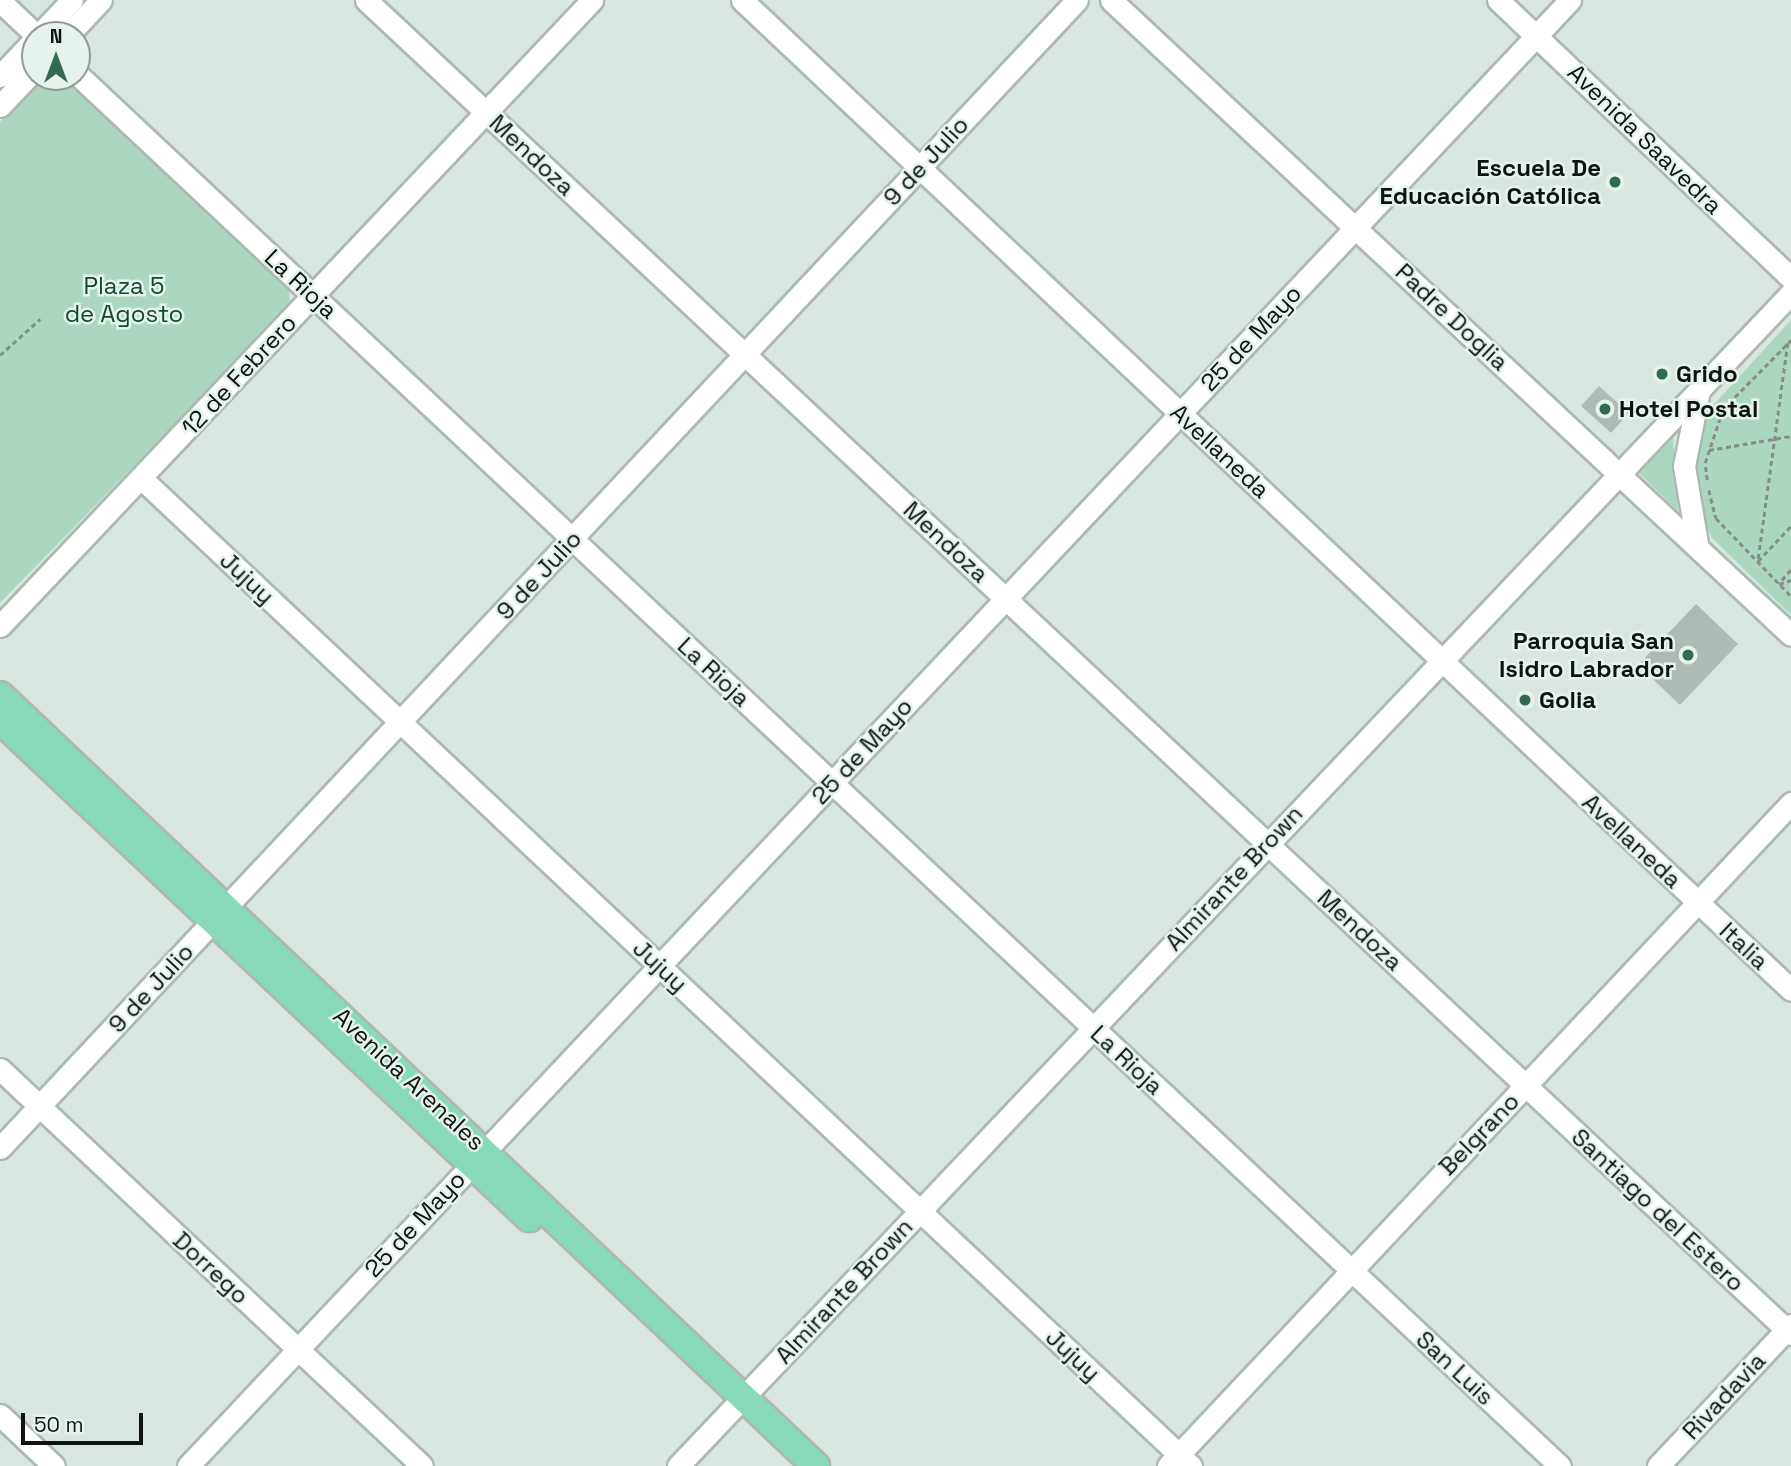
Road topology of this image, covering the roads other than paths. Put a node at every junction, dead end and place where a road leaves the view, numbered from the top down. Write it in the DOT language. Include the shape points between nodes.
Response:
graph roads {
  1 [pos="72,0"];
  2 [pos="100,0"];
  3 [pos="366,0"];
  4 [pos="592,0"];
  5 [pos="742,0"];
  6 [pos="1077,0"];
  7 [pos="1111,0"];
  8 [pos="1498,0"];
  9 [pos="1570,0"];
  10 [pos="0,2"];
  11 [pos="51,21"];
  12 [pos="81,21"];
  13 [pos="21,22"];
  14 [pos="1536,36"];
  15 [pos="21,53"];
  16 [pos="0,76"];
  17 [pos="21,84"];
  18 [pos="91,87"];
  19 [pos="0,106"];
  20 [pos="487,112"];
  21 [pos="920,168"];
  22 [pos="1356,227"];
  23 [pos="1791,278"];
  24 [pos="1791,293"];
  25 [pos="314,296"];
  26 [pos="745,354"];
  27 [pos="1699,388"];
  28 [pos="1180,414"];
  29 [pos="1618,471"];
  30 [pos="141,478"];
  31 [pos="572,539"];
  32 [pos="1698,547"];
  33 [pos="1006,598"];
  34 [pos="0,626"];
  35 [pos="1791,635"];
  36 [pos="1440,660"];
  37 [pos="0,695"];
  38 [pos="0,720"];
  39 [pos="401,722"];
  40 [pos="832,782"];
  41 [pos="1791,803"];
  42 [pos="1267,843"];
  43 [pos="1697,902"];
  44 [pos="221,914"];
  45 [pos="659,965"];
  46 [pos="1791,990"];
  47 [pos="1093,1027"];
  48 [pos="0,1069"];
  49 [pos="1526,1085"];
  50 [pos="40,1107"];
  51 [pos="0,1148"];
  52 [pos="478,1157"];
  53 [pos="920,1211"];
  54 [pos="1351,1269"];
  55 [pos="1789,1330"];
  56 [pos="298,1349"];
  57 [pos="737,1404"];
  58 [pos="0,1415"];
  59 [pos="1180,1462"];
  60 [pos="54,1466"];
  61 [pos="188,1466"];
  62 [pos="422,1466"];
  63 [pos="678,1466"];
  64 [pos="791,1466"];
  65 [pos="816,1466"];
  66 [pos="1560,1466"];
  67 [pos="1658,1466"];
  1 -- 11 [label="street"];
  2 -- 12 [label="street"];
  3 -- 20 [label="street, Mendoza"];
  4 -- 20 [label="street, 12 de Febrero"];
  5 -- 21 [label="street, Avellaneda"];
  6 -- 21 [label="street, 9 de Julio"];
  7 -- 22 [label="street, Padre Doglia"];
  8 -- 14 [label="street, Avenida Saavedra"];
  9 -- 14 [label="street, 25 de Mayo"];
  10 -- 13 [label="street"];
  14 -- 22 [label="street, 25 de Mayo"];
  14 -- 23 [label="street, Avenida Saavedra"];
  15 -- 16 [label="street"];
  17 -- 19 [label="street"];
  18 -- 25 [label="street, La Rioja"];
  20 -- 25 [label="street, 12 de Febrero"];
  20 -- 26 [label="street, Mendoza"];
  21 -- 26 [label="street, 9 de Julio"];
  21 -- 28 [label="street, Avellaneda"];
  22 -- 28 [label="street, 25 de Mayo"];
  22 -- 29 [label="street, Padre Doglia"];
  24 -- 27 [label="street, Almirante Brown"];
  25 -- 30 [label="street, 12 de Febrero"];
  25 -- 31 [label="street, La Rioja"];
  26 -- 31 [label="street, 9 de Julio"];
  26 -- 33 [label="street, Mendoza"];
  27 -- 29 [label="street, Almirante Brown"];
  27 -- 32 [label="street" via="1684,466 1689,521"];
  28 -- 33 [label="street, 25 de Mayo"];
  28 -- 36 [label="street, Avellaneda"];
  29 -- 32 [label="street, Padre Doglia"];
  29 -- 36 [label="street, Almirante Brown"];
  30 -- 34 [label="street, 12 de Febrero"];
  30 -- 39 [label="street, Jujuy"];
  31 -- 39 [label="street, 9 de Julio"];
  31 -- 40 [label="street, La Rioja"];
  32 -- 35 [label="street, Padre Doglia"];
  33 -- 40 [label="street, 25 de Mayo"];
  33 -- 42 [label="street, Mendoza"];
  36 -- 42 [label="street, Almirante Brown"];
  36 -- 43 [label="street, Avellaneda"];
  37 -- 44 [label="main road, Avenida Arenales"];
  38 -- 44 [label="main road, Avenida Arenales"];
  39 -- 44 [label="street, 9 de Julio"];
  39 -- 45 [label="street, Jujuy"];
  40 -- 45 [label="street, 25 de Mayo"];
  40 -- 47 [label="street, La Rioja"];
  41 -- 43 [label="street, Belgrano"];
  42 -- 47 [label="street, Almirante Brown"];
  42 -- 49 [label="street, Mendoza"];
  43 -- 46 [label="street, Italia"];
  43 -- 49 [label="street, Belgrano"];
  44 -- 50 [label="street, 9 de Julio"];
  44 -- 52 [label="main road, Avenida Arenales"];
  45 -- 52 [label="street, 25 de Mayo"];
  45 -- 53 [label="street, Jujuy"];
  47 -- 53 [label="street, Almirante Brown"];
  47 -- 54 [label="street, La Rioja"];
  48 -- 50 [label="street, Dorrego"];
  49 -- 54 [label="street, Belgrano"];
  49 -- 55 [label="street, Santiago del Estero"];
  50 -- 51 [label="street, 9 de Julio"];
  50 -- 56 [label="street, Dorrego"];
  52 -- 56 [label="street, 25 de Mayo"];
  52 -- 57 [label="main road, Avenida Arenales"];
  53 -- 57 [label="street, Almirante Brown"];
  53 -- 59 [label="street, Jujuy"];
  54 -- 59 [label="street, Belgrano"];
  54 -- 66 [label="street, San Luis"];
  55 -- 67 [label="street, Rivadavia"];
  56 -- 61 [label="street, 25 de Mayo"];
  56 -- 62 [label="street, Dorrego"];
  57 -- 63 [label="street, Almirante Brown"];
  57 -- 64 [label="main road, Avenida Arenales"];
  57 -- 65 [label="main road, Avenida Arenales"];
  58 -- 60 [label="street"];
}
